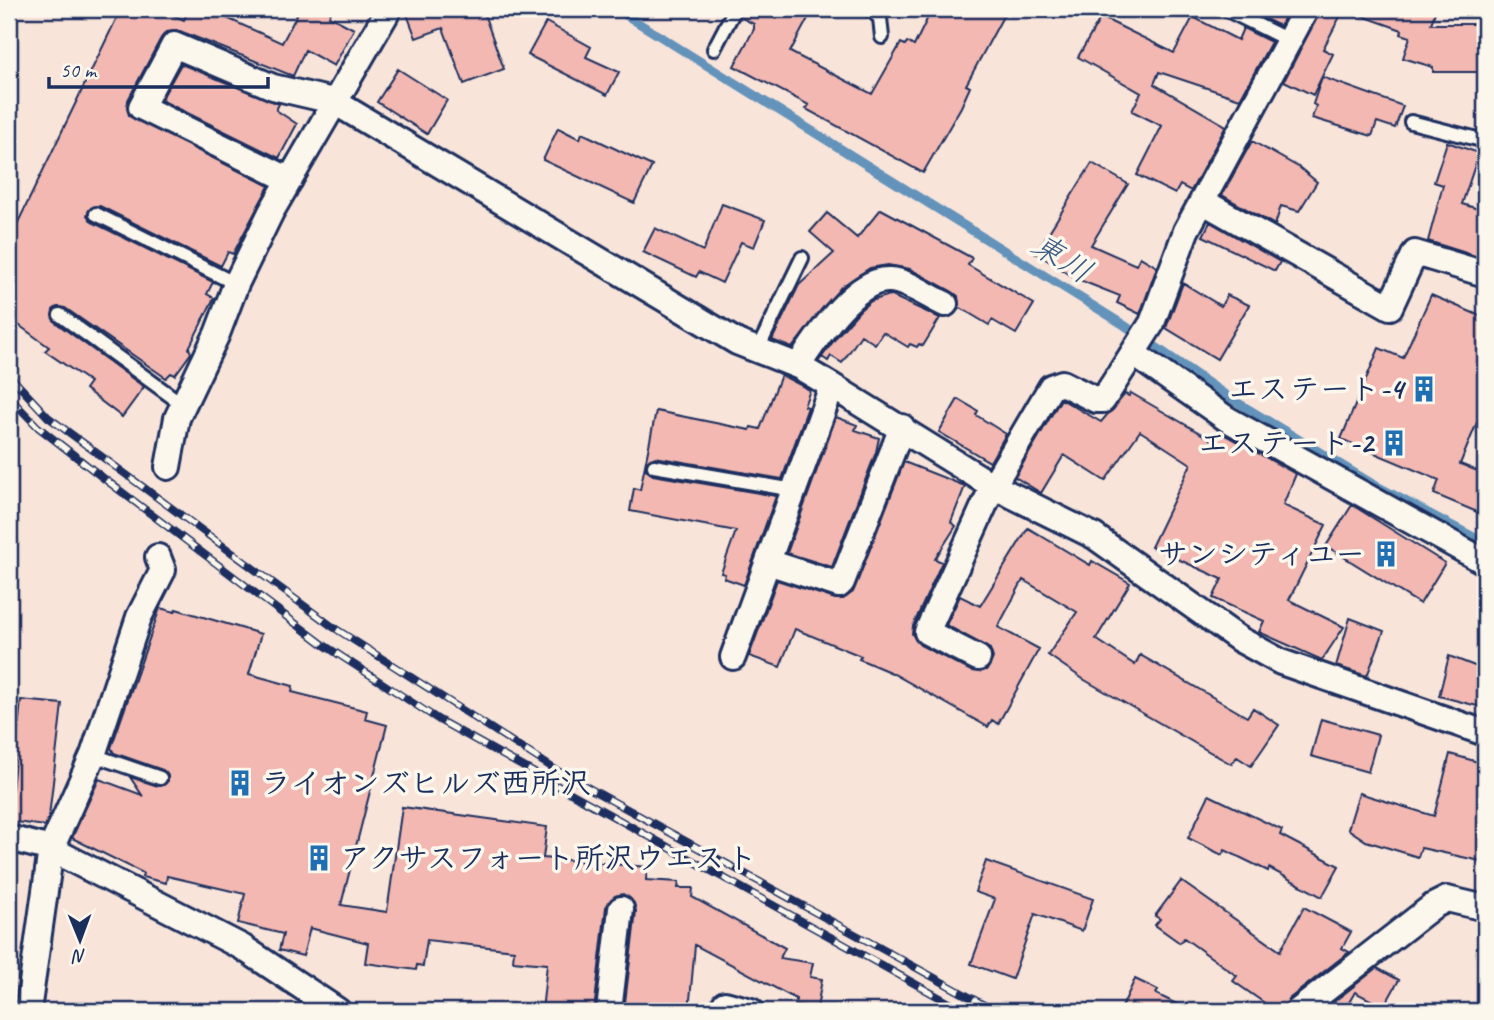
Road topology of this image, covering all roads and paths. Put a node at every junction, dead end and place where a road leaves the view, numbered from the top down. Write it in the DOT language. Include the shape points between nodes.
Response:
graph roads {
  1 [pos="386,9"];
  2 [pos="735,9"];
  3 [pos="870,9"];
  4 [pos="1225,9"];
  5 [pos="1306,9"];
  6 [pos="882,37"];
  7 [pos="1290,41"];
  8 [pos="714,49"];
  9 [pos="333,101"];
  10 [pos="1411,122"];
  11 [pos="1485,141"];
  12 [pos="290,180"];
  13 [pos="1202,201"];
  14 [pos="96,214"];
  15 [pos="802,258"];
  16 [pos="1485,274"];
  17 [pos="236,284"];
  18 [pos="945,304"];
  19 [pos="60,315"];
  20 [pos="757,351"];
  21 [pos="1134,354"];
  22 [pos="798,366"];
  23 [pos="832,386"];
  24 [pos="182,404"];
  25 [pos="902,427"];
  26 [pos="654,466"];
  27 [pos="168,467"];
  28 [pos="993,486"];
  29 [pos="794,490"];
  30 [pos="158,557"];
  31 [pos="768,562"];
  32 [pos="1485,562"];
  33 [pos="733,657"];
  34 [pos="978,658"];
  35 [pos="1485,733"];
  36 [pos="93,755"];
  37 [pos="160,778"];
  38 [pos="9,838"];
  39 [pos="51,849"];
  40 [pos="1485,908"];
  41 [pos="621,909"];
  42 [pos="28,1011"];
  43 [pos="338,1011"];
  44 [pos="609,1011"];
  45 [pos="723,1011"];
  46 [pos="751,1011"];
  47 [pos="1298,1011"];
  1 -- 9 [label="street"];
  2 -- 8 [label="lane"];
  3 -- 6 [label="lane" via="880,18"];
  4 -- 7 [label="lane"];
  5 -- 7 [label="street"];
  7 -- 13 [label="street"];
  9 -- 12 [label="street"];
  9 -- 12 [label="street" via="272,87 174,45 141,107"];
  9 -- 20 [label="street"];
  10 -- 11 [label="lane"];
  12 -- 17 [label="street"];
  13 -- 16 [label="street" via="1390,307 1415,253"];
  13 -- 21 [label="street" via="1152,323"];
  14 -- 17 [label="lane"];
  15 -- 20 [label="lane"];
  17 -- 24 [label="street"];
  18 -- 22 [label="street" via="894,280 877,280 841,307"];
  19 -- 24 [label="lane"];
  20 -- 22 [label="street"];
  21 -- 28 [label="street" via="1103,400 1062,383 1051,387"];
  21 -- 32 [label="street" via="1227,419"];
  22 -- 23 [label="street"];
  23 -- 25 [label="street"];
  23 -- 29 [label="street"];
  24 -- 27 [label="street"];
  25 -- 28 [label="street"];
  25 -- 31 [label="street" via="842,582 839,585"];
  26 -- 29 [label="lane"];
  28 -- 34 [label="street" via="928,632"];
  28 -- 35 [label="street" via="1094,536 1239,639 1281,662"];
  29 -- 31 [label="street"];
  30 -- 36 [label="street" via="163,570 138,617"];
  31 -- 33 [label="street"];
  36 -- 37 [label="lane"];
  36 -- 39 [label="street"];
  38 -- 39 [label="street"];
  39 -- 42 [label="street"];
  39 -- 43 [label="street" via="242,947"];
  40 -- 47 [label="street" via="1447,899 1433,906"];
  41 -- 44 [label="street"];
  45 -- 46 [label="street" via="725,1004"];
}
